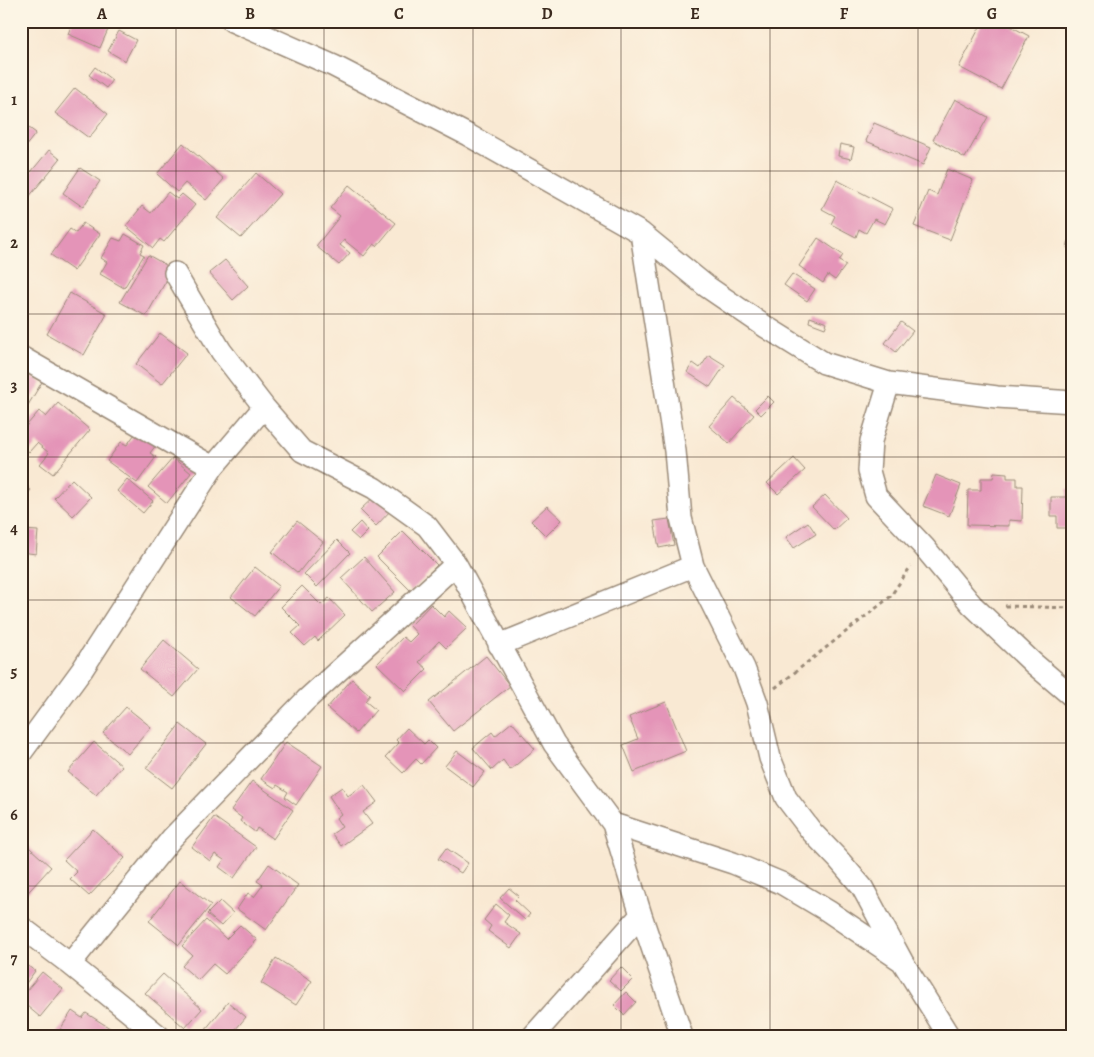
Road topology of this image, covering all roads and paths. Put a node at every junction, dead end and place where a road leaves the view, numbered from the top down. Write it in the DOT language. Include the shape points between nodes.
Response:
graph roads {
  1 [pos="232,21"];
  2 [pos="642,233"];
  3 [pos="175,273"];
  4 [pos="21,357"];
  5 [pos="889,383"];
  6 [pos="1073,402"];
  7 [pos="264,407"];
  8 [pos="213,467"];
  9 [pos="924,547"];
  10 [pos="456,564"];
  11 [pos="693,566"];
  12 [pos="972,605"];
  13 [pos="1073,608"];
  14 [pos="499,644"];
  15 [pos="1073,697"];
  16 [pos="757,703"];
  17 [pos="21,753"];
  18 [pos="613,824"];
  19 [pos="641,915"];
  20 [pos="21,927"];
  21 [pos="902,961"];
  22 [pos="70,964"];
  23 [pos="159,1036"];
  24 [pos="533,1036"];
  25 [pos="682,1036"];
  26 [pos="949,1036"];
  1 -- 2 [label="street" via="334,66 451,126"];
  2 -- 5 [label="street" via="706,286 824,363"];
  2 -- 11 [label="street" via="675,451 681,518"];
  3 -- 7 [label="street" via="221,351"];
  4 -- 8 [label="street"];
  5 -- 6 [label="street" via="997,397"];
  5 -- 9 [label="street" via="871,441 869,471 876,496"];
  7 -- 8 [label="street"];
  7 -- 10 [label="street" via="302,451 374,488 427,526"];
  8 -- 17 [label="street" via="82,670"];
  9 -- 12 [label="street"];
  9 -- 16 [label="path" via="890,597"];
  10 -- 14 [label="street"];
  10 -- 22 [label="street" via="306,700 172,838"];
  11 -- 14 [label="street"];
  11 -- 16 [label="street" via="733,644"];
  12 -- 13 [label="path"];
  12 -- 15 [label="street"];
  14 -- 18 [label="street" via="554,744"];
  16 -- 21 [label="street" via="770,758 786,798 862,887"];
  18 -- 19 [label="street"];
  18 -- 21 [label="street" via="733,863 781,883"];
  19 -- 24 [label="street"];
  19 -- 25 [label="street"];
  20 -- 22 [label="street"];
  21 -- 26 [label="street"];
  22 -- 23 [label="street"];
}
